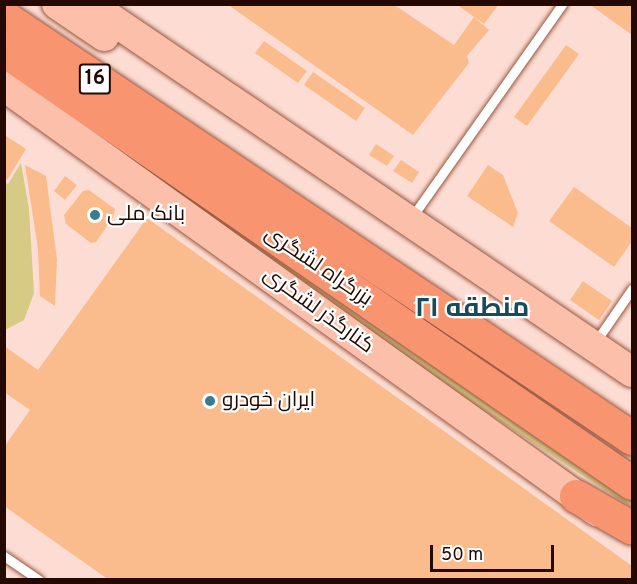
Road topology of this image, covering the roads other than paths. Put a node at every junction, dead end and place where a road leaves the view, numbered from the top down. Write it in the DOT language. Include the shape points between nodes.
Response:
graph roads {
  1 [pos="57,4"];
  2 [pos="89,4"];
  3 [pos="114,4"];
  4 [pos="562,4"];
  5 [pos="4,17"];
  6 [pos="4,50"];
  7 [pos="9,90"];
  8 [pos="292,142"];
  9 [pos="174,150"];
  10 [pos="409,222"];
  11 [pos="633,290"];
  12 [pos="593,345"];
  13 [pos="628,370"];
  14 [pos="633,438"];
  15 [pos="633,483"];
  16 [pos="576,496"];
  17 [pos="633,528"];
  18 [pos="633,536"];
  19 [pos="4,556"];
  20 [pos="39,579"];
  1 -- 8 [label="main road" via="170,81"];
  2 -- 8 [label="main road"];
  3 -- 8 [label="main road" via="188,55"];
  4 -- 10 [label="lane"];
  5 -- 9 [label="highway, بزرگراه لشگری / 16"];
  6 -- 9 [label="highway, بزرگراه لشگری / 16"];
  7 -- 16 [label="main road, کنارگذر لشگری"];
  8 -- 10 [label="main road"];
  9 -- 14 [label="highway, بزرگراه لشگری / 16"];
  9 -- 15 [label="highway, بزرگراه لشگری / 16"];
  10 -- 12 [label="main road"];
  11 -- 12 [label="lane"];
  12 -- 13 [label="main road"];
  16 -- 17 [label="highway"];
  16 -- 18 [label="main road, کنارگذر لشگری"];
  19 -- 20 [label="lane"];
}
